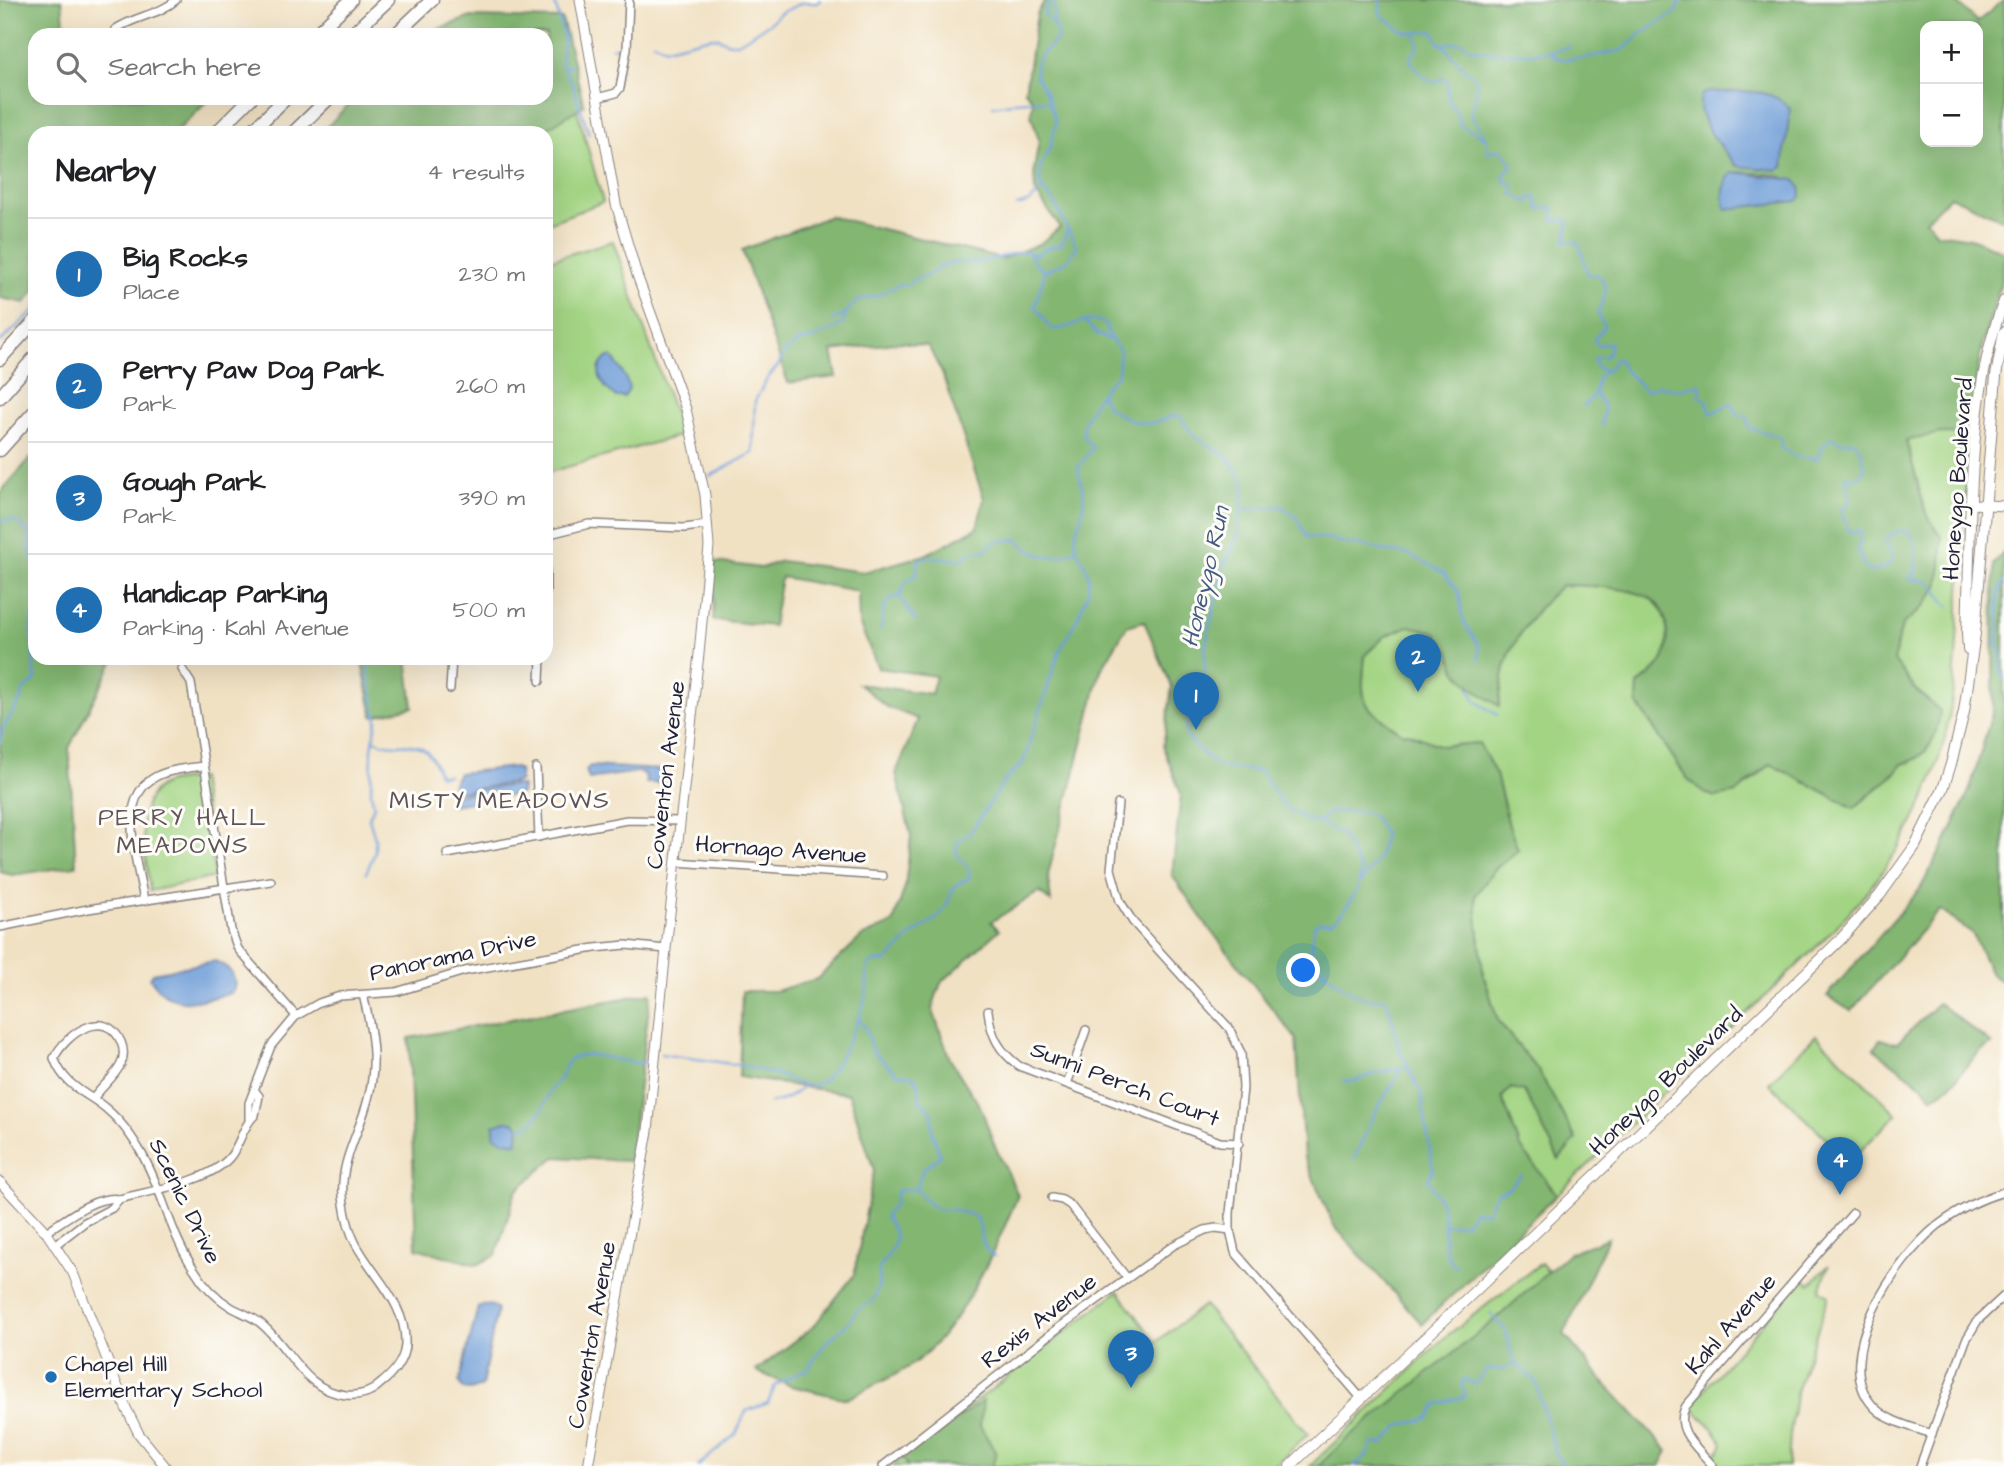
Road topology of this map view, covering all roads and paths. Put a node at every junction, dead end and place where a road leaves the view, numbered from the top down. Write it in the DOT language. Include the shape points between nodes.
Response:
graph roads {
  1 [pos="176,0"];
  2 [pos="351,0"];
  3 [pos="388,0"];
  4 [pos="432,0"];
  5 [pos="580,0"];
  6 [pos="629,0"];
  7 [pos="118,28"];
  8 [pos="322,28"];
  9 [pos="358,28"];
  10 [pos="402,28"];
  11 [pos="597,98"];
  12 [pos="244,105"];
  13 [pos="279,105"];
  14 [pos="322,105"];
  15 [pos="223,126"];
  16 [pos="257,126"];
  17 [pos="300,126"];
  18 [pos="2004,301"];
  19 [pos="28,329"];
  20 [pos="2004,332"];
  21 [pos="0,359"];
  22 [pos="28,365"];
  23 [pos="0,397"];
  24 [pos="28,419"];
  25 [pos="0,450"];
  26 [pos="1972,504"];
  27 [pos="1986,505"];
  28 [pos="2004,506"];
  29 [pos="708,525"];
  30 [pos="553,533"];
  31 [pos="1969,662"];
  32 [pos="452,665"];
  33 [pos="541,665"];
  34 [pos="182,669"];
  35 [pos="540,681"];
  36 [pos="450,689"];
  37 [pos="204,766"];
  38 [pos="536,768"];
  39 [pos="1118,804"];
  40 [pos="680,821"];
  41 [pos="539,837"];
  42 [pos="447,854"];
  43 [pos="676,862"];
  44 [pos="883,876"];
  45 [pos="271,881"];
  46 [pos="224,888"];
  47 [pos="144,901"];
  48 [pos="0,927"];
  49 [pos="666,948"];
  50 [pos="363,995"];
  51 [pos="988,1011"];
  52 [pos="296,1016"];
  53 [pos="1086,1030"];
  54 [pos="1067,1084"];
  55 [pos="93,1099"];
  56 [pos="1239,1143"];
  57 [pos="0,1182"];
  58 [pos="157,1189"];
  59 [pos="2004,1192"];
  60 [pos="1052,1198"];
  61 [pos="119,1199"];
  62 [pos="1853,1213"];
  63 [pos="1230,1230"];
  64 [pos="46,1232"];
  65 [pos="55,1245"];
  66 [pos="1127,1278"];
  67 [pos="2004,1296"];
  68 [pos="1362,1398"];
  69 [pos="1932,1434"];
  70 [pos="165,1466"];
  71 [pos="588,1466"];
  72 [pos="883,1466"];
  73 [pos="1290,1466"];
  74 [pos="1713,1466"];
  75 [pos="1920,1466"];
  1 -- 7 [label="street"];
  2 -- 8 [label="highway"];
  3 -- 9 [label="highway"];
  4 -- 10 [label="highway"];
  5 -- 11 [label="street, Cowenton Avenue"];
  6 -- 11 [label="street" via="620,88"];
  11 -- 29 [label="street, Cowenton Avenue" via="622,228 686,410"];
  12 -- 15 [label="highway"];
  13 -- 16 [label="highway"];
  14 -- 17 [label="highway"];
  18 -- 26 [label="main road, Honeygo Boulevard" via="1983,379"];
  19 -- 21 [label="highway"];
  20 -- 27 [label="main road, Honeygo Boulevard"];
  22 -- 23 [label="highway"];
  24 -- 25 [label="highway"];
  26 -- 27 [label="street"];
  26 -- 31 [label="main road, Honeygo Boulevard"];
  27 -- 28 [label="street"];
  27 -- 31 [label="main road, Honeygo Boulevard"];
  29 -- 30 [label="street" via="589,524"];
  29 -- 40 [label="street, Cowenton Avenue" via="707,580"];
  31 -- 68 [label="main road, Honeygo Boulevard" via="1964,712 1943,789 1915,846 1880,895 1821,958"];
  32 -- 36 [label="street"];
  33 -- 35 [label="street"];
  34 -- 37 [label="street" via="191,683"];
  37 -- 46 [label="street"];
  37 -- 47 [label="street" via="155,776 134,801 131,816"];
  38 -- 41 [label="street"];
  39 -- 56 [label="street" via="1111,869 1120,901 1133,922 1229,1028 1241,1053"];
  40 -- 41 [label="street" via="636,819"];
  40 -- 43 [label="street, Cowenton Avenue"];
  41 -- 42 [label="street"];
  43 -- 44 [label="street, Hornago Avenue"];
  43 -- 49 [label="street, Cowenton Avenue"];
  45 -- 46 [label="street"];
  46 -- 47 [label="street"];
  46 -- 52 [label="street" via="238,948"];
  47 -- 48 [label="street"];
  49 -- 50 [label="street, Panorama Drive" via="595,948"];
  49 -- 71 [label="street, Cowenton Avenue" via="646,1147"];
  50 -- 52 [label="street, Panorama Drive" via="330,999"];
  50 -- 58 [label="street, Scenic Drive" via="373,1037 374,1071 347,1157 343,1193 358,1249 401,1315 405,1347 398,1365 383,1382 354,1395 312,1381 259,1321 208,1288 182,1250"];
  51 -- 54 [label="street, Sunni Perch Court" via="992,1033 1007,1057"];
  52 -- 58 [label="street, Panorama Drive" via="271,1046 261,1067 249,1104 249,1120 236,1148 208,1174"];
  53 -- 54 [label="street"];
  54 -- 56 [label="street, Sunni Perch Court" via="1220,1142"];
  55 -- 55 [label="street, Scenic Drive" via="124,1054 116,1033 107,1026 82,1028 54,1058 65,1079"];
  55 -- 58 [label="street, Scenic Drive" via="130,1133"];
  56 -- 63 [label="street"];
  57 -- 64 [label="street"];
  58 -- 61 [label="street, Panorama Drive"];
  59 -- 69 [label="street" via="1962,1208 1920,1241 1887,1283 1862,1342 1860,1384 1869,1401 1887,1417"];
  60 -- 66 [label="street" via="1070,1205"];
  61 -- 64 [label="street, Panorama Drive" via="97,1202"];
  61 -- 65 [label="street, Panorama Drive"];
  62 -- 74 [label="street, Kahl Avenue" via="1686,1406 1681,1417 1685,1433"];
  63 -- 66 [label="street, Rexis Avenue" via="1216,1228 1188,1236"];
  63 -- 68 [label="street" via="1236,1252"];
  64 -- 65 [label="street"];
  65 -- 70 [label="street" via="72,1273 139,1434"];
  66 -- 72 [label="street, Rexis Avenue"];
  67 -- 69 [label="street" via="1978,1320 1966,1340"];
  68 -- 73 [label="main road, Honeygo Boulevard"];
  69 -- 75 [label="street"];
}
